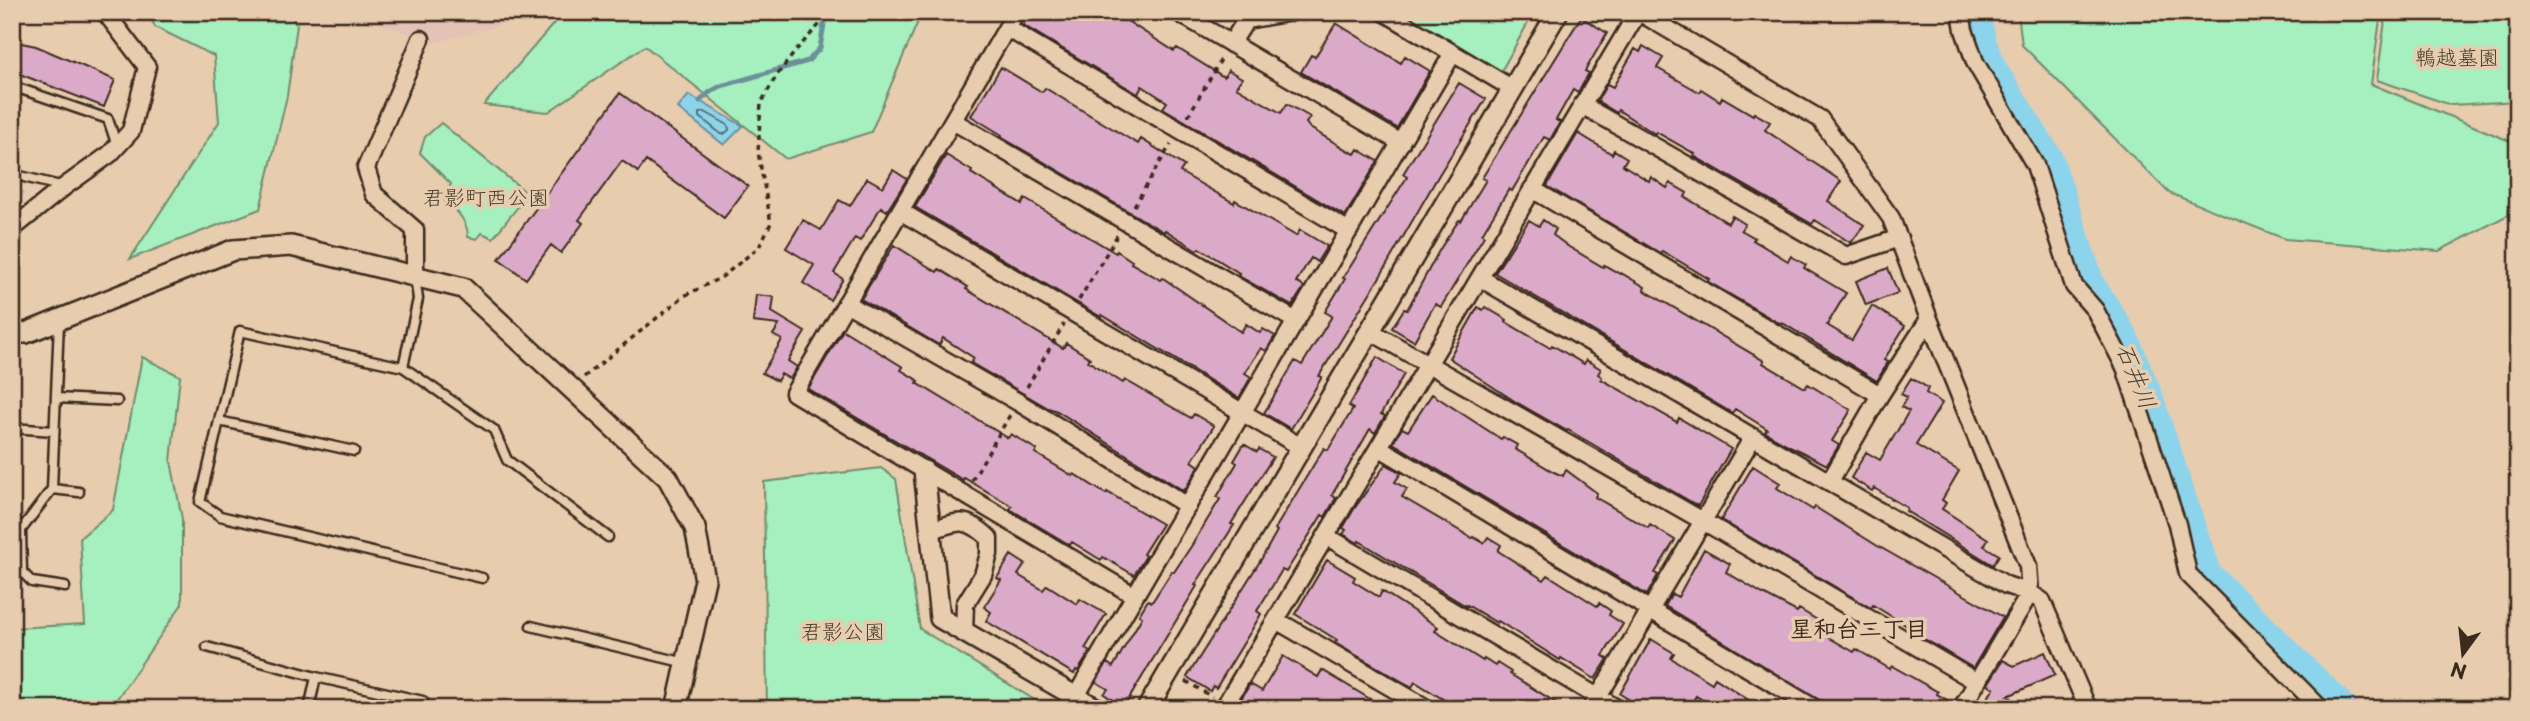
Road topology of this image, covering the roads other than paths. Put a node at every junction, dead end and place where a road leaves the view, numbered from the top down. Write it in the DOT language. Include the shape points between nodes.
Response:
graph roads {
  1 [pos="105,12"];
  2 [pos="1016,12"];
  3 [pos="1177,12"];
  4 [pos="1292,12"];
  5 [pos="1384,12"];
  6 [pos="1558,12"];
  7 [pos="1638,12"];
  8 [pos="1961,12"];
  9 [pos="1007,28"];
  10 [pos="421,39"];
  11 [pos="1231,44"];
  12 [pos="1453,53"];
  13 [pos="12,86"];
  14 [pos="1513,89"];
  15 [pos="1582,105"];
  16 [pos="953,121"];
  17 [pos="1401,142"];
  18 [pos="117,146"];
  19 [pos="12,174"];
  20 [pos="64,187"];
  21 [pos="1532,189"];
  22 [pos="900,211"];
  23 [pos="12,229"];
  24 [pos="1349,231"];
  25 [pos="1899,238"];
  26 [pos="415,277"];
  27 [pos="1480,278"];
  28 [pos="846,303"];
  29 [pos="60,319"];
  30 [pos="1929,319"];
  31 [pos="1296,321"];
  32 [pos="1370,331"];
  33 [pos="12,333"];
  34 [pos="1429,363"];
  35 [pos="403,367"];
  36 [pos="1880,395"];
  37 [pos="56,398"];
  38 [pos="117,401"];
  39 [pos="1244,412"];
  40 [pos="219,421"];
  41 [pos="12,428"];
  42 [pos="54,431"];
  43 [pos="1753,437"];
  44 [pos="1301,447"];
  45 [pos="1380,448"];
  46 [pos="354,451"];
  47 [pos="924,471"];
  48 [pos="1830,481"];
  49 [pos="52,489"];
  50 [pos="79,492"];
  51 [pos="1188,506"];
  52 [pos="1703,521"];
  53 [pos="17,529"];
  54 [pos="930,531"];
  55 [pos="1326,536"];
  56 [pos="608,537"];
  57 [pos="482,578"];
  58 [pos="65,587"];
  59 [pos="2030,593"];
  60 [pos="1135,596"];
  61 [pos="1651,610"];
  62 [pos="1276,620"];
  63 [pos="531,626"];
  64 [pos="964,632"];
  65 [pos="207,647"];
  66 [pos="686,663"];
  67 [pos="316,677"];
  68 [pos="1977,682"];
  69 [pos="1076,696"];
  70 [pos="422,701"];
  71 [pos="1594,703"];
  72 [pos="1233,705"];
  73 [pos="309,709"];
  74 [pos="676,709"];
  75 [pos="1097,709"];
  76 [pos="1147,709"];
  77 [pos="1428,709"];
  78 [pos="1618,709"];
  79 [pos="1816,709"];
  80 [pos="1961,709"];
  81 [pos="2088,709"];
  82 [pos="2321,709"];
  1 -- 18 [label="street" via="147,67 131,131"];
  2 -- 9 [label="street"];
  3 -- 11 [label="street"];
  4 -- 11 [label="street" via="1246,20"];
  5 -- 12 [label="street"];
  6 -- 14 [label="street"];
  7 -- 15 [label="street"];
  7 -- 25 [label="street" via="1820,118 1891,218"];
  8 -- 82 [label="street" via="1975,62 2035,165 2074,286 2095,310 2125,366 2177,524 2188,574"];
  9 -- 16 [label="street"];
  9 -- 24 [label="street"];
  10 -- 26 [label="street" via="366,168 374,194 415,230"];
  11 -- 17 [label="street"];
  12 -- 14 [label="street"];
  12 -- 17 [label="street"];
  13 -- 18 [label="lane" via="108,119"];
  14 -- 32 [label="street"];
  15 -- 21 [label="street"];
  15 -- 25 [label="street" via="1846,256"];
  16 -- 22 [label="street"];
  16 -- 31 [label="street"];
  17 -- 24 [label="street"];
  18 -- 20 [label="street"];
  19 -- 20 [label="lane"];
  20 -- 23 [label="street"];
  21 -- 27 [label="street"];
  21 -- 36 [label="street"];
  22 -- 28 [label="street"];
  22 -- 39 [label="street"];
  24 -- 31 [label="street"];
  25 -- 30 [label="street"];
  26 -- 29 [label="street" via="291,246 233,250"];
  26 -- 35 [label="lane" via="418,299"];
  26 -- 66 [label="street" via="463,288 668,478 695,528 705,580"];
  27 -- 34 [label="street"];
  27 -- 43 [label="street"];
  28 -- 47 [label="street" via="794,393"];
  28 -- 51 [label="street"];
  29 -- 33 [label="street" via="26,333"];
  29 -- 37 [label="lane"];
  30 -- 36 [label="street"];
  30 -- 59 [label="street" via="2028,566"];
  31 -- 39 [label="street"];
  32 -- 34 [label="street"];
  32 -- 44 [label="street"];
  34 -- 45 [label="street"];
  34 -- 52 [label="street"];
  35 -- 40 [label="lane" via="240,331"];
  35 -- 56 [label="lane" via="494,429 507,460"];
  36 -- 48 [label="street"];
  37 -- 38 [label="lane"];
  37 -- 42 [label="lane"];
  39 -- 44 [label="street"];
  39 -- 51 [label="street"];
  40 -- 46 [label="lane"];
  40 -- 57 [label="lane" via="200,502 220,516"];
  41 -- 42 [label="lane"];
  42 -- 49 [label="lane"];
  43 -- 48 [label="street"];
  43 -- 52 [label="street"];
  44 -- 76 [label="street"];
  45 -- 55 [label="street"];
  45 -- 61 [label="street"];
  47 -- 54 [label="street"];
  47 -- 60 [label="street"];
  48 -- 59 [label="street" via="2006,585"];
  49 -- 50 [label="lane"];
  49 -- 53 [label="lane"];
  51 -- 60 [label="street"];
  52 -- 61 [label="street"];
  52 -- 68 [label="street"];
  53 -- 58 [label="lane" via="22,572 32,582"];
  54 -- 64 [label="street" via="940,618"];
  54 -- 64 [label="street" via="956,522 976,526 989,538 982,575 965,604"];
  55 -- 62 [label="street"];
  55 -- 71 [label="street"];
  59 -- 68 [label="street"];
  59 -- 81 [label="street" via="2042,601"];
  60 -- 69 [label="street"];
  61 -- 71 [label="street"];
  61 -- 79 [label="street"];
  62 -- 72 [label="street"];
  62 -- 77 [label="street"];
  63 -- 66 [label="lane"];
  64 -- 69 [label="street"];
  65 -- 67 [label="lane"];
  66 -- 74 [label="street"];
  67 -- 70 [label="lane"];
  67 -- 73 [label="lane"];
  68 -- 80 [label="street"];
  69 -- 75 [label="street"];
  71 -- 78 [label="street"];
}
